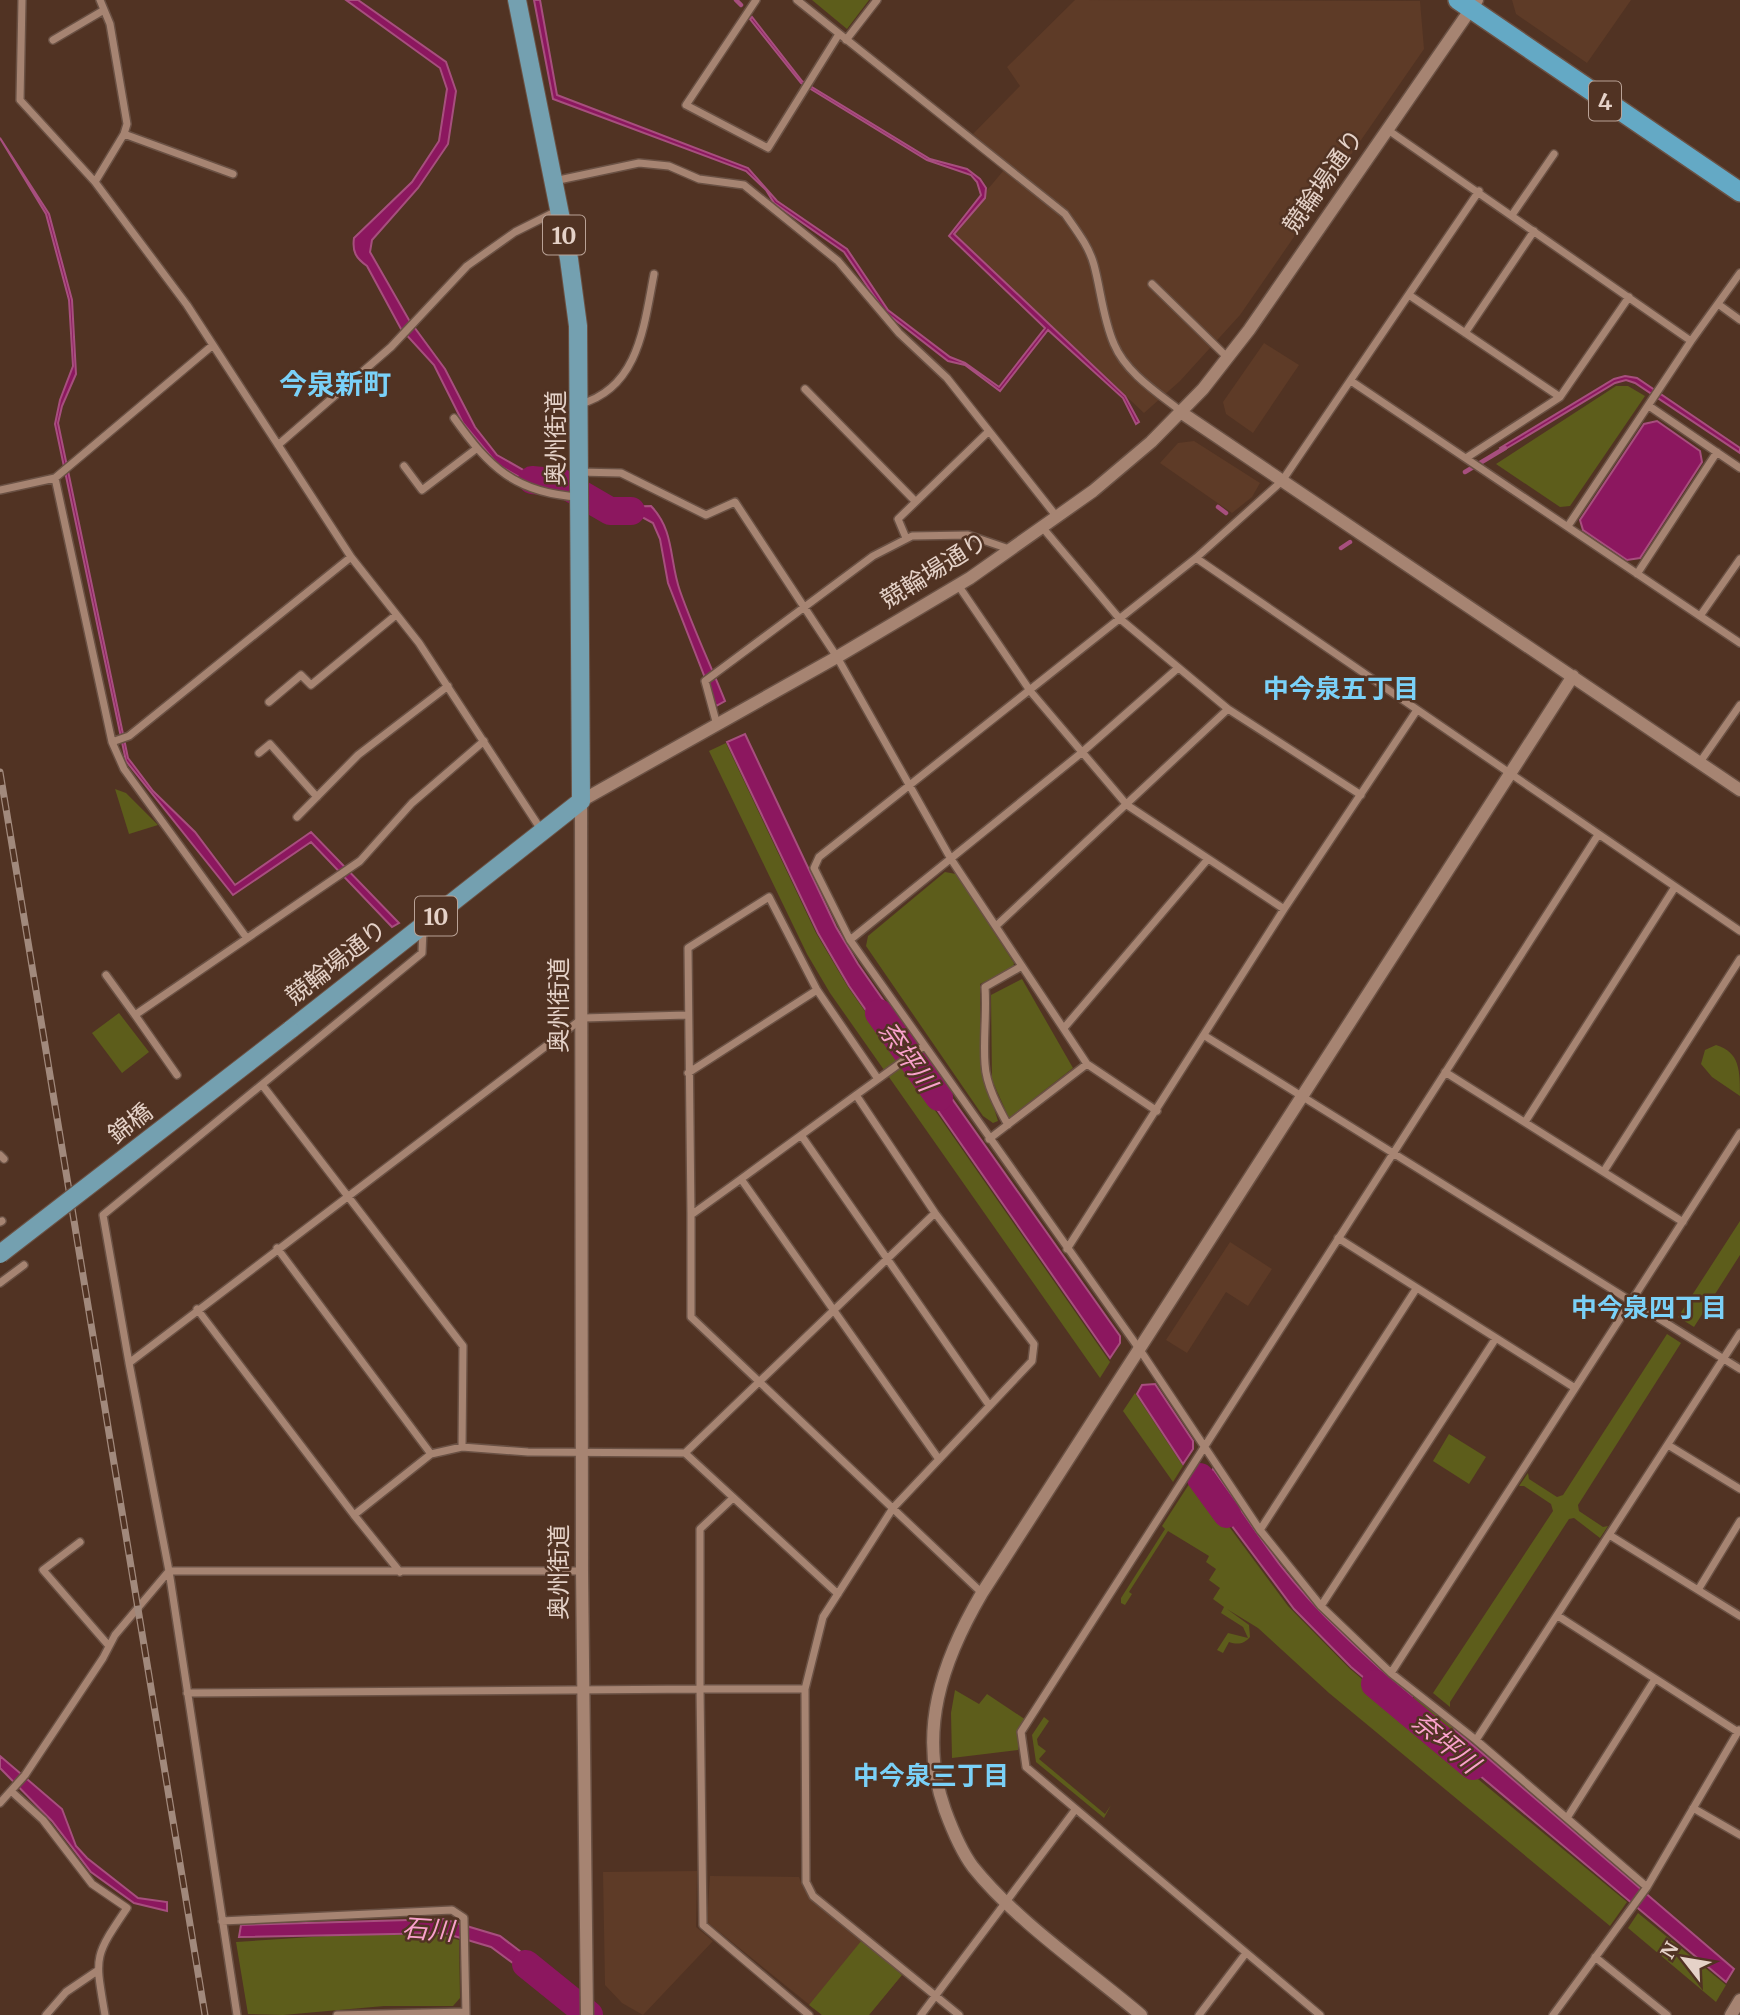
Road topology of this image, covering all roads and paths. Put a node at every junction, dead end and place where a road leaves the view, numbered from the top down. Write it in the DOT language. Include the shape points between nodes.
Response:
graph roads {
  1 [pos="22,0"];
  2 [pos="100,0"];
  3 [pos="517,0"];
  4 [pos="756,0"];
  5 [pos="797,0"];
  6 [pos="877,0"];
  7 [pos="1468,3"];
  8 [pos="104,10"];
  9 [pos="839,34"];
  10 [pos="53,40"];
  11 [pos="846,40"];
  12 [pos="1388,130"];
  13 [pos="124,134"];
  14 [pos="1554,154"];
  15 [pos="233,174"];
  16 [pos="94,182"];
  17 [pos="554,182"];
  18 [pos="1479,191"];
  19 [pos="1740,192"];
  20 [pos="559,209"];
  21 [pos="1513,215"];
  22 [pos="1534,231"];
  23 [pos="1740,273"];
  24 [pos="654,274"];
  25 [pos="1152,284"];
  26 [pos="1409,295"];
  27 [pos="1629,297"];
  28 [pos="1718,304"];
  29 [pos="1740,320"];
  30 [pos="1465,333"];
  31 [pos="1691,341"];
  32 [pos="213,345"];
  33 [pos="1228,358"];
  34 [pos="1351,381"];
  35 [pos="805,389"];
  36 [pos="1560,397"];
  37 [pos="579,404"];
  38 [pos="1648,406"];
  39 [pos="1182,413"];
  40 [pos="454,418"];
  41 [pos="988,432"];
  42 [pos="278,445"];
  43 [pos="476,449"];
  44 [pos="1717,452"];
  45 [pos="1467,458"];
  46 [pos="404,466"];
  47 [pos="1740,468"];
  48 [pos="579,473"];
  49 [pos="55,478"];
  50 [pos="1282,481"];
  51 [pos="0,490"];
  52 [pos="580,496"];
  53 [pos="915,501"];
  54 [pos="1057,517"];
  55 [pos="1568,526"];
  56 [pos="1042,527"];
  57 [pos="906,538"];
  58 [pos="1012,550"];
  59 [pos="351,557"];
  60 [pos="1196,558"];
  61 [pos="1740,559"];
  62 [pos="1637,574"];
  63 [pos="958,585"];
  64 [pos="804,609"];
  65 [pos="396,615"];
  66 [pos="1700,616"];
  67 [pos="1119,618"];
  68 [pos="1740,643"];
  69 [pos="837,657"];
  70 [pos="1178,668"];
  71 [pos="1573,676"];
  72 [pos="448,686"];
  73 [pos="1031,692"];
  74 [pos="269,702"];
  75 [pos="1740,705"];
  76 [pos="1228,709"];
  77 [pos="1418,710"];
  78 [pos="717,725"];
  79 [pos="484,741"];
  80 [pos="112,742"];
  81 [pos="259,753"];
  82 [pos="1080,754"];
  83 [pos="1700,762"];
  84 [pos="1508,772"];
  85 [pos="910,786"];
  86 [pos="1740,790"];
  87 [pos="1360,795"];
  88 [pos="317,797"];
  89 [pos="581,801"];
  90 [pos="1127,805"];
  91 [pos="297,817"];
  92 [pos="543,832"];
  93 [pos="1598,835"];
  94 [pos="951,859"];
  95 [pos="1208,859"];
  96 [pos="1675,887"];
  97 [pos="1284,909"];
  98 [pos="424,925"];
  99 [pos="996,926"];
  100 [pos="1740,931"];
  101 [pos="246,937"];
  102 [pos="850,940"];
  103 [pos="1740,959"];
  104 [pos="1022,966"];
  105 [pos="106,975"];
  106 [pos="817,990"];
  107 [pos="135,1015"];
  108 [pos="687,1015"];
  109 [pos="583,1018"];
  110 [pos="1064,1028"];
  111 [pos="289,1030"];
  112 [pos="1205,1036"];
  113 [pos="924,1046"];
  114 [pos="1087,1064"];
  115 [pos="1445,1072"];
  116 [pos="688,1073"];
  117 [pos="177,1074"];
  118 [pos="878,1079"];
  119 [pos="263,1086"];
  120 [pos="856,1095"];
  121 [pos="1301,1096"];
  122 [pos="1157,1111"];
  123 [pos="1525,1122"];
  124 [pos="1008,1125"];
  125 [pos="1740,1133"];
  126 [pos="801,1135"];
  127 [pos="989,1139"];
  128 [pos="1392,1154"];
  129 [pos="1604,1171"];
  130 [pos="741,1179"];
  131 [pos="346,1195"];
  132 [pos="935,1213"];
  133 [pos="691,1215"];
  134 [pos="1682,1222"];
  135 [pos="1338,1238"];
  136 [pos="277,1248"];
  137 [pos="1067,1249"];
  138 [pos="0,1254"];
  139 [pos="886,1259"];
  140 [pos="24,1265"];
  141 [pos="0,1283"];
  142 [pos="1416,1289"];
  143 [pos="1631,1301"];
  144 [pos="197,1309"];
  145 [pos="833,1310"];
  146 [pos="1740,1333"];
  147 [pos="1496,1338"];
  148 [pos="1140,1350"];
  149 [pos="1723,1359"];
  150 [pos="129,1363"];
  151 [pos="1740,1369"];
  152 [pos="758,1381"];
  153 [pos="1575,1388"];
  154 [pos="989,1405"];
  155 [pos="1203,1446"];
  156 [pos="1668,1446"];
  157 [pos="462,1447"];
  158 [pos="582,1452"];
  159 [pos="685,1453"];
  160 [pos="431,1454"];
  161 [pos="938,1458"];
  162 [pos="1740,1489"];
  163 [pos="733,1498"];
  164 [pos="893,1508"];
  165 [pos="354,1514"];
  166 [pos="1740,1521"];
  167 [pos="1260,1530"];
  168 [pos="1611,1536"];
  169 [pos="80,1542"];
  170 [pos="169,1571"];
  171 [pos="582,1571"];
  172 [pos="400,1572"];
  173 [pos="1698,1590"];
  174 [pos="982,1593"];
  175 [pos="838,1594"];
  176 [pos="1321,1606"];
  177 [pos="1558,1616"];
  178 [pos="1740,1616"];
  179 [pos="109,1646"];
  180 [pos="1391,1673"];
  181 [pos="1656,1679"];
  182 [pos="583,1689"];
  183 [pos="700,1689"];
  184 [pos="805,1689"];
  185 [pos="187,1693"];
  186 [pos="1739,1731"];
  187 [pos="1476,1740"];
  188 [pos="11,1791"];
  189 [pos="0,1803"];
  190 [pos="1693,1808"];
  191 [pos="1074,1810"];
  192 [pos="1567,1818"];
  193 [pos="1740,1835"];
  194 [pos="1647,1886"];
  195 [pos="1006,1902"];
  196 [pos="222,1921"];
  197 [pos="1246,1953"];
  198 [pos="1595,1957"];
  199 [pos="97,1971"];
  200 [pos="936,1996"];
  201 [pos="1740,2000"];
  202 [pos="466,2013"];
  203 [pos="47,2015"];
  204 [pos="105,2015"];
  205 [pos="237,2015"];
  206 [pos="338,2015"];
  207 [pos="587,2015"];
  208 [pos="809,2015"];
  209 [pos="921,2015"];
  210 [pos="959,2015"];
  211 [pos="1141,2015"];
  212 [pos="1199,2015"];
  213 [pos="1320,2015"];
  214 [pos="1553,2015"];
  215 [pos="1667,2015"];
  216 [pos="1731,2015"];
  1 -- 16 [label="street" via="20,100"];
  2 -- 8 [label="street"];
  3 -- 17 [label="main road, 奥州街道 / 10"];
  4 -- 9 [label="street" via="686,105 768,148"];
  5 -- 9 [label="street"];
  6 -- 11 [label="street"];
  7 -- 12 [label="street, 競輪場通り"];
  7 -- 19 [label="highway, 4"];
  8 -- 10 [label="street"];
  8 -- 13 [label="street" via="120,72 127,124"];
  9 -- 11 [label="street"];
  11 -- 39 [label="street" via="1065,214 1094,264 1114,346 1135,374"];
  12 -- 18 [label="street"];
  12 -- 33 [label="street, 競輪場通り"];
  13 -- 15 [label="street"];
  13 -- 16 [label="street"];
  14 -- 21 [label="street"];
  16 -- 32 [label="street"];
  17 -- 20 [label="main road, 奥州街道 / 10"];
  17 -- 41 [label="street" via="639,163 744,186 838,261 899,333 947,378"];
  18 -- 21 [label="street"];
  18 -- 26 [label="street"];
  20 -- 37 [label="main road, 奥州街道 / 10" via="578,326"];
  20 -- 42 [label="street" via="515,232 467,266 391,346"];
  21 -- 22 [label="street"];
  22 -- 27 [label="street"];
  22 -- 30 [label="street"];
  23 -- 28 [label="street"];
  24 -- 37 [label="street" via="636,357 612,389"];
  25 -- 33 [label="street"];
  26 -- 30 [label="street"];
  26 -- 34 [label="street"];
  27 -- 31 [label="street"];
  27 -- 36 [label="street"];
  28 -- 29 [label="street"];
  28 -- 31 [label="street"];
  30 -- 36 [label="street"];
  31 -- 38 [label="street"];
  32 -- 42 [label="street"];
  32 -- 49 [label="street"];
  33 -- 39 [label="street, 競輪場通り"];
  34 -- 45 [label="street"];
  34 -- 50 [label="street"];
  35 -- 53 [label="street"];
  36 -- 45 [label="street"];
  37 -- 48 [label="main road, 奥州街道 / 10"];
  38 -- 44 [label="street"];
  38 -- 55 [label="street"];
  39 -- 50 [label="street"];
  39 -- 54 [label="street, 競輪場通り"];
  40 -- 43 [label="street"];
  41 -- 53 [label="street"];
  41 -- 54 [label="street"];
  42 -- 59 [label="street"];
  43 -- 46 [label="street" via="422,490"];
  43 -- 52 [label="street" via="514,481 544,493"];
  44 -- 47 [label="street"];
  44 -- 62 [label="street"];
  45 -- 55 [label="street"];
  48 -- 52 [label="main road, 奥州街道 / 10"];
  48 -- 64 [label="street" via="621,473 706,515 735,502"];
  49 -- 51 [label="street"];
  49 -- 80 [label="street"];
  50 -- 60 [label="street"];
  50 -- 71 [label="street"];
  52 -- 89 [label="main road, 奥州街道 / 10"];
  53 -- 57 [label="street" via="898,519"];
  54 -- 56 [label="street, 競輪場通り"];
  55 -- 62 [label="street"];
  56 -- 58 [label="street, 競輪場通り"];
  56 -- 67 [label="street"];
  57 -- 58 [label="street" via="968,535"];
  57 -- 64 [label="street" via="873,556"];
  58 -- 63 [label="street, 競輪場通り"];
  59 -- 65 [label="street"];
  59 -- 80 [label="street" via="129,736"];
  60 -- 67 [label="street"];
  60 -- 77 [label="street"];
  61 -- 66 [label="street"];
  62 -- 66 [label="street"];
  63 -- 69 [label="street, 競輪場通り"];
  63 -- 73 [label="street"];
  64 -- 69 [label="street"];
  64 -- 78 [label="street" via="705,681"];
  65 -- 72 [label="street"];
  65 -- 74 [label="street" via="311,685 301,675"];
  66 -- 68 [label="street"];
  67 -- 70 [label="street"];
  67 -- 73 [label="street"];
  69 -- 78 [label="street, 競輪場通り"];
  69 -- 85 [label="street"];
  70 -- 76 [label="street"];
  70 -- 82 [label="street"];
  71 -- 83 [label="street"];
  71 -- 84 [label="street"];
  72 -- 79 [label="street"];
  72 -- 88 [label="street" via="358,755"];
  73 -- 82 [label="street"];
  73 -- 85 [label="street"];
  75 -- 83 [label="street"];
  76 -- 87 [label="street"];
  76 -- 90 [label="street"];
  77 -- 84 [label="street"];
  77 -- 87 [label="street"];
  78 -- 89 [label="street, 競輪場通り"];
  79 -- 92 [label="street"];
  79 -- 101 [label="street" via="412,803 360,861"];
  80 -- 101 [label="street" via="124,769"];
  81 -- 88 [label="street" via="270,744"];
  82 -- 90 [label="street"];
  82 -- 94 [label="street"];
  83 -- 86 [label="street"];
  84 -- 93 [label="street"];
  84 -- 121 [label="street"];
  85 -- 94 [label="street"];
  85 -- 102 [label="street" via="819,857 814,868"];
  87 -- 97 [label="street"];
  88 -- 91 [label="street"];
  89 -- 92 [label="main road, 競輪場通り / 10"];
  89 -- 109 [label="street, 奥州街道"];
  90 -- 95 [label="street"];
  90 -- 99 [label="street"];
  92 -- 98 [label="main road, 競輪場通り / 10"];
  93 -- 96 [label="street"];
  93 -- 115 [label="street"];
  94 -- 99 [label="street"];
  94 -- 102 [label="street"];
  95 -- 97 [label="street"];
  95 -- 110 [label="street"];
  96 -- 100 [label="street"];
  96 -- 123 [label="street"];
  97 -- 112 [label="street"];
  98 -- 111 [label="main road, 競輪場通り / 10"];
  98 -- 119 [label="street" via="422,953"];
  99 -- 104 [label="street"];
  101 -- 107 [label="street"];
  102 -- 113 [label="street"];
  103 -- 129 [label="street"];
  104 -- 110 [label="street"];
  104 -- 124 [label="street" via="985,987 985,1065"];
  105 -- 107 [label="street"];
  106 -- 108 [label="street" via="769,897 688,948"];
  106 -- 116 [label="street"];
  106 -- 118 [label="street"];
  107 -- 117 [label="street"];
  108 -- 109 [label="street"];
  108 -- 116 [label="street"];
  109 -- 131 [label="street"];
  109 -- 158 [label="street, 奥州街道"];
  110 -- 114 [label="street"];
  111 -- 138 [label="main road, 錦橋 / 10, bridge"];
  112 -- 121 [label="street"];
  112 -- 122 [label="street"];
  113 -- 118 [label="street"];
  113 -- 127 [label="street"];
  114 -- 122 [label="street"];
  114 -- 124 [label="street"];
  115 -- 123 [label="street"];
  115 -- 128 [label="street"];
  116 -- 133 [label="street"];
  118 -- 120 [label="street"];
  119 -- 131 [label="street"];
  119 -- 150 [label="street" via="103,1215"];
  120 -- 126 [label="street"];
  120 -- 132 [label="street"];
  121 -- 128 [label="street"];
  121 -- 148 [label="street"];
  122 -- 137 [label="street"];
  123 -- 129 [label="street"];
  124 -- 127 [label="street"];
  125 -- 134 [label="street"];
  126 -- 130 [label="street"];
  126 -- 139 [label="street"];
  127 -- 137 [label="street"];
  128 -- 135 [label="street"];
  128 -- 143 [label="street"];
  129 -- 134 [label="street"];
  130 -- 133 [label="street"];
  130 -- 145 [label="street"];
  131 -- 136 [label="street"];
  131 -- 157 [label="street" via="463,1346"];
  132 -- 139 [label="street"];
  132 -- 154 [label="street" via="1034,1345 1032,1361"];
  133 -- 152 [label="street" via="691,1317"];
  134 -- 143 [label="street"];
  135 -- 142 [label="street"];
  135 -- 155 [label="street"];
  136 -- 144 [label="street"];
  136 -- 160 [label="street"];
  137 -- 148 [label="street"];
  139 -- 145 [label="street"];
  139 -- 154 [label="street"];
  140 -- 141 [label="street"];
  142 -- 147 [label="street"];
  142 -- 167 [label="street"];
  143 -- 149 [label="street"];
  143 -- 153 [label="street"];
  144 -- 150 [label="street"];
  144 -- 165 [label="street"];
  145 -- 152 [label="street"];
  145 -- 161 [label="street"];
  146 -- 149 [label="street"];
  147 -- 153 [label="street"];
  147 -- 176 [label="street"];
  148 -- 155 [label="street"];
  148 -- 174 [label="street"];
  149 -- 151 [label="street"];
  149 -- 156 [label="street"];
  150 -- 170 [label="street"];
  152 -- 159 [label="street"];
  152 -- 164 [label="street"];
  153 -- 180 [label="street"];
  154 -- 161 [label="street"];
  155 -- 167 [label="street"];
  155 -- 191 [label="street" via="1021,1732 1026,1767"];
  156 -- 162 [label="street"];
  156 -- 168 [label="street"];
  157 -- 158 [label="street"];
  157 -- 160 [label="street"];
  158 -- 159 [label="street"];
  158 -- 171 [label="street, 奥州街道"];
  159 -- 163 [label="street"];
  160 -- 165 [label="street"];
  161 -- 164 [label="street"];
  163 -- 175 [label="street"];
  163 -- 183 [label="street" via="700,1529"];
  164 -- 174 [label="street"];
  164 -- 175 [label="street"];
  165 -- 172 [label="street"];
  166 -- 173 [label="street"];
  167 -- 176 [label="street"];
  168 -- 173 [label="street"];
  168 -- 177 [label="street"];
  169 -- 179 [label="street" via="43,1570"];
  170 -- 172 [label="street"];
  170 -- 179 [label="street"];
  170 -- 185 [label="street"];
  171 -- 172 [label="street"];
  171 -- 182 [label="street, 奥州街道"];
  173 -- 178 [label="street"];
  174 -- 195 [label="street" via="949,1656 934,1709 932,1737 939,1793 950,1822 971,1864"];
  175 -- 184 [label="street" via="823,1617"];
  176 -- 180 [label="street"];
  177 -- 181 [label="street"];
  177 -- 187 [label="street"];
  179 -- 188 [label="street"];
  180 -- 187 [label="street"];
  181 -- 186 [label="street"];
  181 -- 192 [label="street"];
  182 -- 183 [label="street"];
  182 -- 185 [label="street"];
  182 -- 207 [label="street, 奥州街道"];
  183 -- 184 [label="street"];
  183 -- 208 [label="street" via="703,1925"];
  184 -- 200 [label="street" via="806,1882 813,1896"];
  185 -- 196 [label="street"];
  186 -- 190 [label="street"];
  187 -- 192 [label="street"];
  188 -- 189 [label="street"];
  188 -- 199 [label="street" via="43,1820 92,1884 127,1908 100,1948"];
  190 -- 193 [label="street"];
  190 -- 194 [label="street"];
  191 -- 195 [label="street"];
  191 -- 197 [label="street"];
  192 -- 194 [label="street"];
  194 -- 198 [label="street"];
  195 -- 200 [label="street"];
  195 -- 211 [label="street"];
  196 -- 202 [label="street" via="452,1910 464,1918"];
  196 -- 205 [label="street"];
  197 -- 212 [label="street"];
  197 -- 213 [label="street"];
  198 -- 214 [label="street"];
  198 -- 215 [label="street"];
  199 -- 203 [label="street" via="66,1992"];
  199 -- 204 [label="street"];
  200 -- 209 [label="street"];
  200 -- 210 [label="street"];
  201 -- 216 [label="street"];
  202 -- 206 [label="street"];
}
